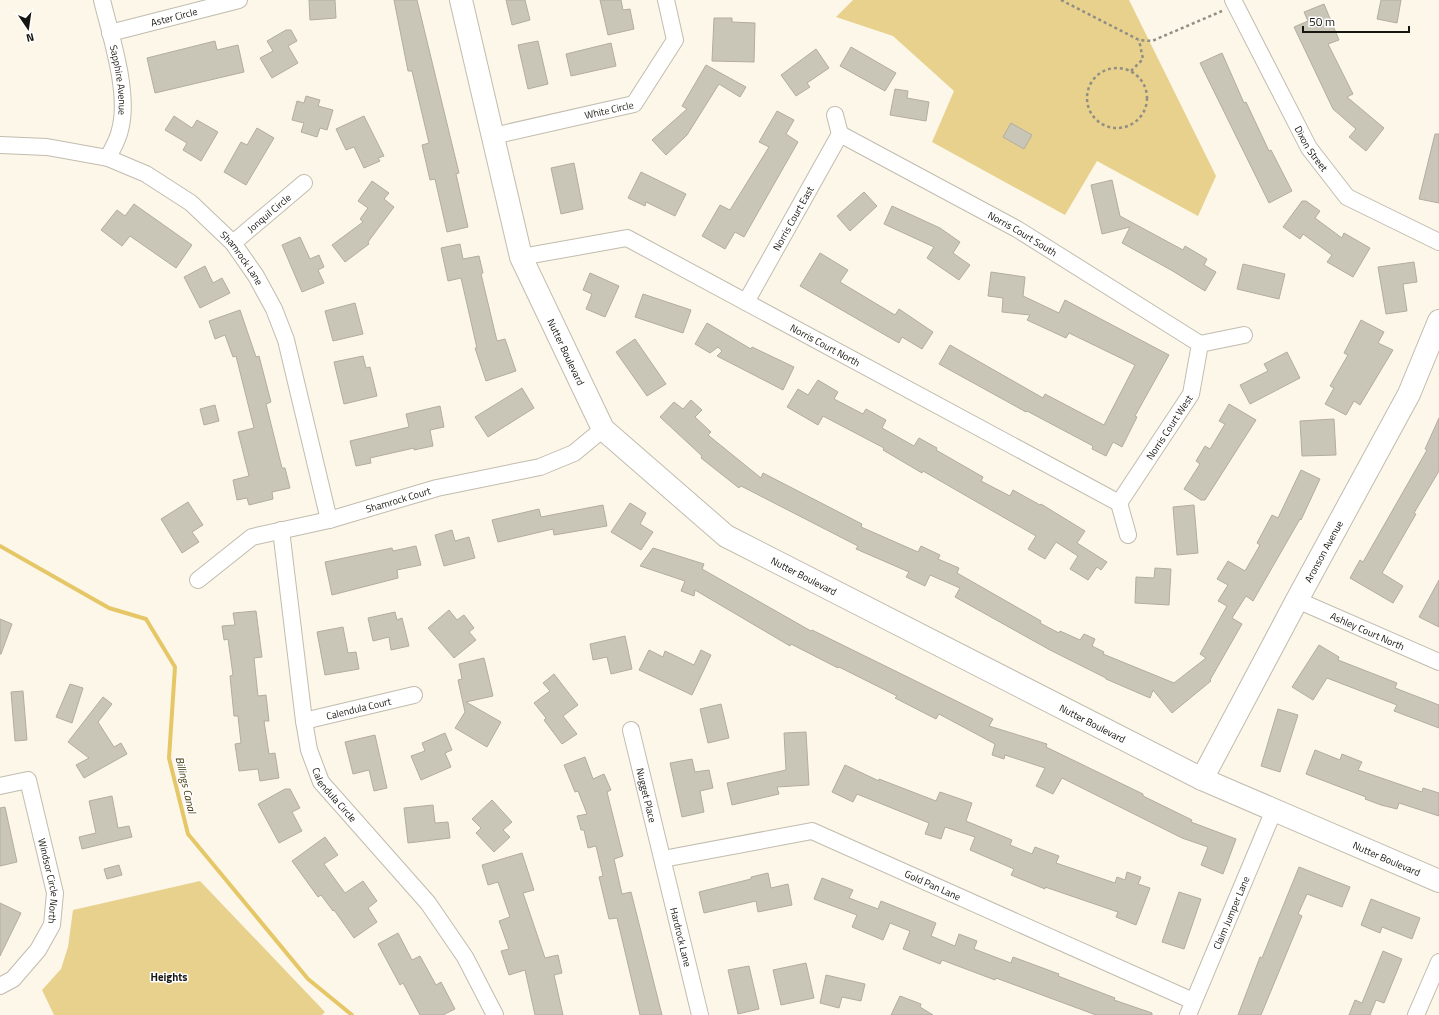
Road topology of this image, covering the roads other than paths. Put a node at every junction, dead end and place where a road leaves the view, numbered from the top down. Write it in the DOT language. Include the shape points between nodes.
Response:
graph roads {
  1 [pos="102,0"];
  2 [pos="239,0"];
  3 [pos="461,0"];
  4 [pos="666,0"];
  5 [pos="1238,2"];
  6 [pos="110,33"];
  7 [pos="835,115"];
  8 [pos="840,134"];
  9 [pos="493,136"];
  10 [pos="0,145"];
  11 [pos="108,158"];
  12 [pos="304,183"];
  13 [pos="1439,242"];
  14 [pos="233,243"];
  15 [pos="522,257"];
  16 [pos="746,302"];
  17 [pos="1439,321"];
  18 [pos="1244,335"];
  19 [pos="1200,344"];
  20 [pos="603,429"];
  21 [pos="1119,503"];
  22 [pos="329,520"];
  23 [pos="281,530"];
  24 [pos="1128,535"];
  25 [pos="198,580"];
  26 [pos="1297,600"];
  27 [pos="1439,662"];
  28 [pos="414,695"];
  29 [pos="304,721"];
  30 [pos="631,730"];
  31 [pos="1202,779"];
  32 [pos="0,786"];
  33 [pos="1274,810"];
  34 [pos="663,859"];
  35 [pos="1439,881"];
  36 [pos="1439,962"];
  37 [pos="0,986"];
  38 [pos="1191,1008"];
  39 [pos="495,1015"];
  40 [pos="700,1015"];
  41 [pos="1416,1015"];
  1 -- 6 [label="street, Sapphire Avenue"];
  2 -- 6 [label="street, Aster Circle"];
  3 -- 9 [label="street, Nutter Boulevard"];
  4 -- 9 [label="street, White Circle" via="675,40 634,104"];
  5 -- 13 [label="street, Dixon Street" via="1309,148 1347,197"];
  6 -- 11 [label="street, Sapphire Avenue" via="122,88 123,108 120,130"];
  7 -- 8 [label="street"];
  8 -- 16 [label="street, Norris Court East"];
  8 -- 19 [label="street, Norris Court South" via="1018,229"];
  9 -- 15 [label="street, Nutter Boulevard"];
  10 -- 11 [label="street, Shamrock Lane" via="47,147"];
  11 -- 14 [label="street, Shamrock Lane" via="146,174 191,203"];
  12 -- 14 [label="street, Jonquil Circle"];
  14 -- 22 [label="street, Shamrock Lane" via="256,276 274,309 286,340"];
  15 -- 16 [label="street, Norris Court North" via="627,238"];
  15 -- 20 [label="street, Nutter Boulevard"];
  16 -- 21 [label="street, Norris Court North"];
  17 -- 26 [label="street, Aronson Avenue" via="1410,394"];
  18 -- 19 [label="street"];
  19 -- 21 [label="street, Norris Court West" via="1191,394"];
  20 -- 22 [label="street, Shamrock Court" via="574,453 540,467 437,488"];
  20 -- 31 [label="street, Nutter Boulevard" via="726,536"];
  21 -- 24 [label="street"];
  22 -- 23 [label="street, Shamrock Court"];
  23 -- 25 [label="street, Shamrock Court" via="252,537"];
  23 -- 29 [label="street, Calendula Circle"];
  26 -- 27 [label="street, Ashley Court North"];
  26 -- 31 [label="street, Aronson Avenue"];
  28 -- 29 [label="street, Calendula Court"];
  29 -- 39 [label="street, Calendula Circle" via="309,750 321,782 428,903 465,957"];
  30 -- 34 [label="street, Nugget Place"];
  31 -- 33 [label="street, Nutter Boulevard"];
  32 -- 37 [label="street, Windsor Circle North" via="28,780 55,893 52,925 38,950 13,979"];
  33 -- 35 [label="street, Nutter Boulevard"];
  33 -- 38 [label="street, Claim Jumper Lane"];
  34 -- 38 [label="street, Gold Pan Lane" via="812,831"];
  34 -- 40 [label="street, Hardrock Lane"];
  36 -- 41 [label="street"];
}
